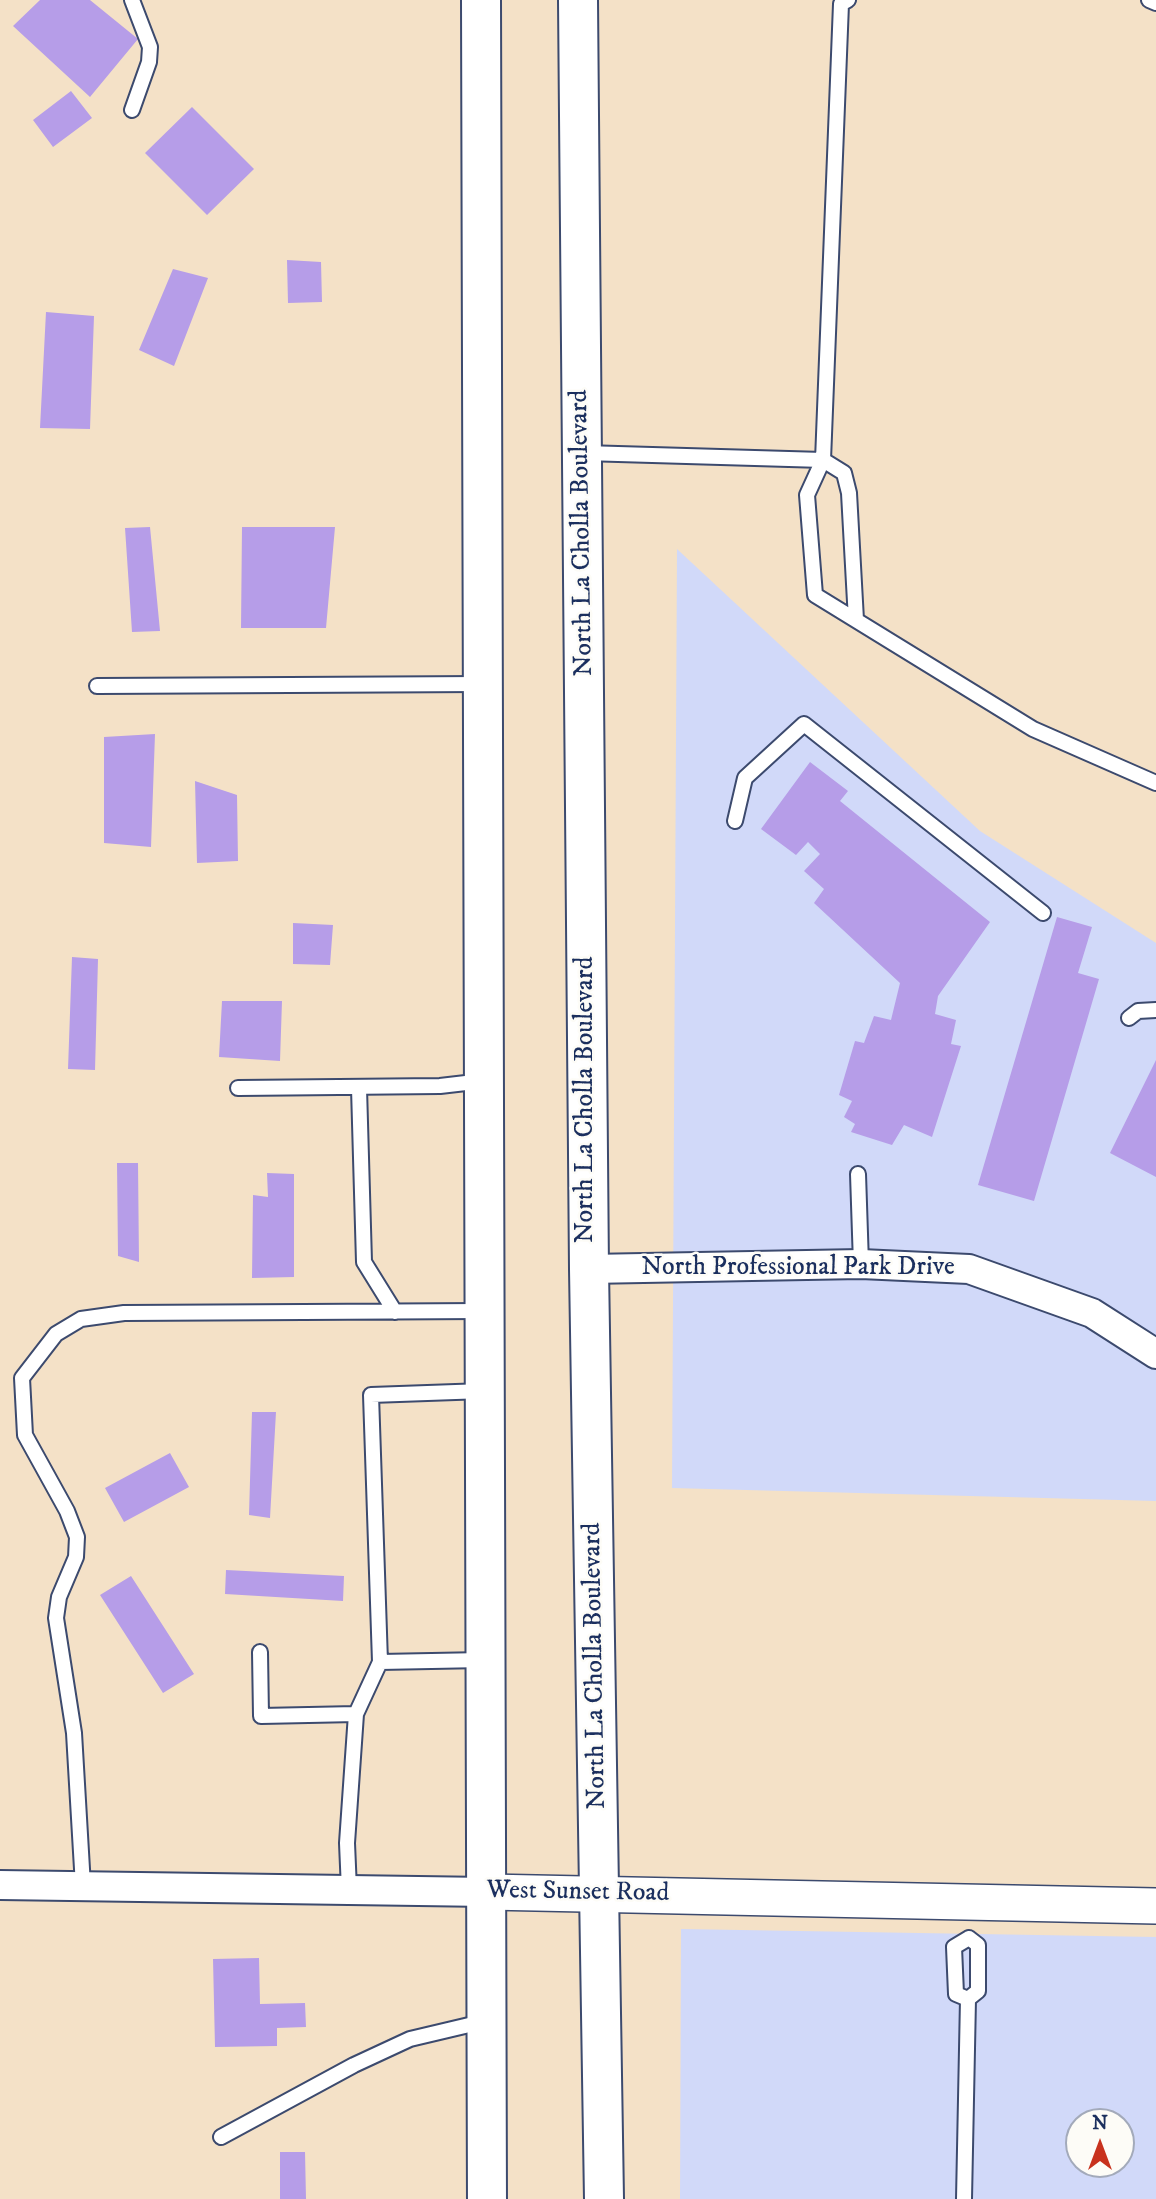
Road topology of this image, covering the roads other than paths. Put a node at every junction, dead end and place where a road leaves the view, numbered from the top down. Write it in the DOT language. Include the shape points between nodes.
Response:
graph roads {
  1 [pos="131,0"];
  2 [pos="481,0"];
  3 [pos="578,0"];
  4 [pos="848,0"];
  5 [pos="1149,0"];
  6 [pos="1156,3"];
  7 [pos="132,110"];
  8 [pos="582,453"];
  9 [pos="823,460"];
  10 [pos="856,620"];
  11 [pos="483,684"];
  12 [pos="97,686"];
  13 [pos="1156,783"];
  14 [pos="735,821"];
  15 [pos="1043,913"];
  16 [pos="1156,1010"];
  17 [pos="1129,1018"];
  18 [pos="485,1080"];
  19 [pos="238,1088"];
  20 [pos="359,1088"];
  21 [pos="858,1174"];
  22 [pos="861,1264"];
  23 [pos="589,1269"];
  24 [pos="486,1310"];
  25 [pos="395,1312"];
  26 [pos="1151,1343"];
  27 [pos="486,1391"];
  28 [pos="260,1652"];
  29 [pos="487,1660"];
  30 [pos="380,1662"];
  31 [pos="356,1714"];
  32 [pos="0,1885"];
  33 [pos="83,1886"];
  34 [pos="349,1890"];
  35 [pos="488,1892"];
  36 [pos="601,1893"];
  37 [pos="1156,1906"];
  38 [pos="969,1920"];
  39 [pos="968,1999"];
  40 [pos="488,2021"];
  41 [pos="221,2137"];
  42 [pos="487,2199"];
  43 [pos="604,2199"];
  44 [pos="964,2199"];
  1 -- 7 [label="lane" via="150,47"];
  2 -- 11 [label="main road"];
  3 -- 8 [label="main road, North La Cholla Boulevard"];
  4 -- 9 [label="lane" via="841,4"];
  5 -- 6 [label="lane"];
  8 -- 9 [label="lane"];
  8 -- 23 [label="main road, North La Cholla Boulevard"];
  9 -- 10 [label="lane" via="844,473 849,493"];
  9 -- 10 [label="lane" via="807,495 815,595"];
  10 -- 13 [label="lane" via="1033,729"];
  11 -- 12 [label="lane"];
  11 -- 18 [label="main road"];
  14 -- 15 [label="lane" via="745,778 804,724"];
  16 -- 17 [label="lane" via="1138,1011"];
  18 -- 20 [label="lane"];
  18 -- 24 [label="main road"];
  19 -- 20 [label="lane"];
  20 -- 25 [label="lane" via="363,1262"];
  21 -- 22 [label="lane"];
  22 -- 23 [label="street, North Professional Park Drive"];
  22 -- 26 [label="street, North Professional Park Drive" via="969,1269 1092,1313"];
  23 -- 36 [label="main road, North La Cholla Boulevard"];
  24 -- 25 [label="lane"];
  24 -- 27 [label="main road"];
  25 -- 33 [label="lane" via="124,1313 81,1319 55,1334 22,1378 24,1435 68,1511 77,1537 76,1557 59,1597 56,1618 74,1733"];
  27 -- 29 [label="main road"];
  27 -- 30 [label="lane" via="371,1395"];
  28 -- 31 [label="lane" via="261,1716"];
  29 -- 30 [label="lane"];
  29 -- 35 [label="main road"];
  30 -- 31 [label="lane"];
  31 -- 34 [label="lane" via="347,1843"];
  32 -- 33 [label="street, West Sunset Road"];
  33 -- 34 [label="street, West Sunset Road"];
  34 -- 35 [label="street, West Sunset Road"];
  35 -- 36 [label="street, West Sunset Road"];
  35 -- 40 [label="main road"];
  36 -- 38 [label="street, West Sunset Road"];
  36 -- 43 [label="main road, North La Cholla Boulevard"];
  37 -- 38 [label="street, West Sunset Road"];
  38 -- 39 [label="lane" via="978,1945 978,1991"];
  38 -- 39 [label="lane" via="954,1947 956,1994"];
  39 -- 44 [label="lane"];
  40 -- 41 [label="lane" via="410,2039"];
  40 -- 42 [label="main road"];
}
